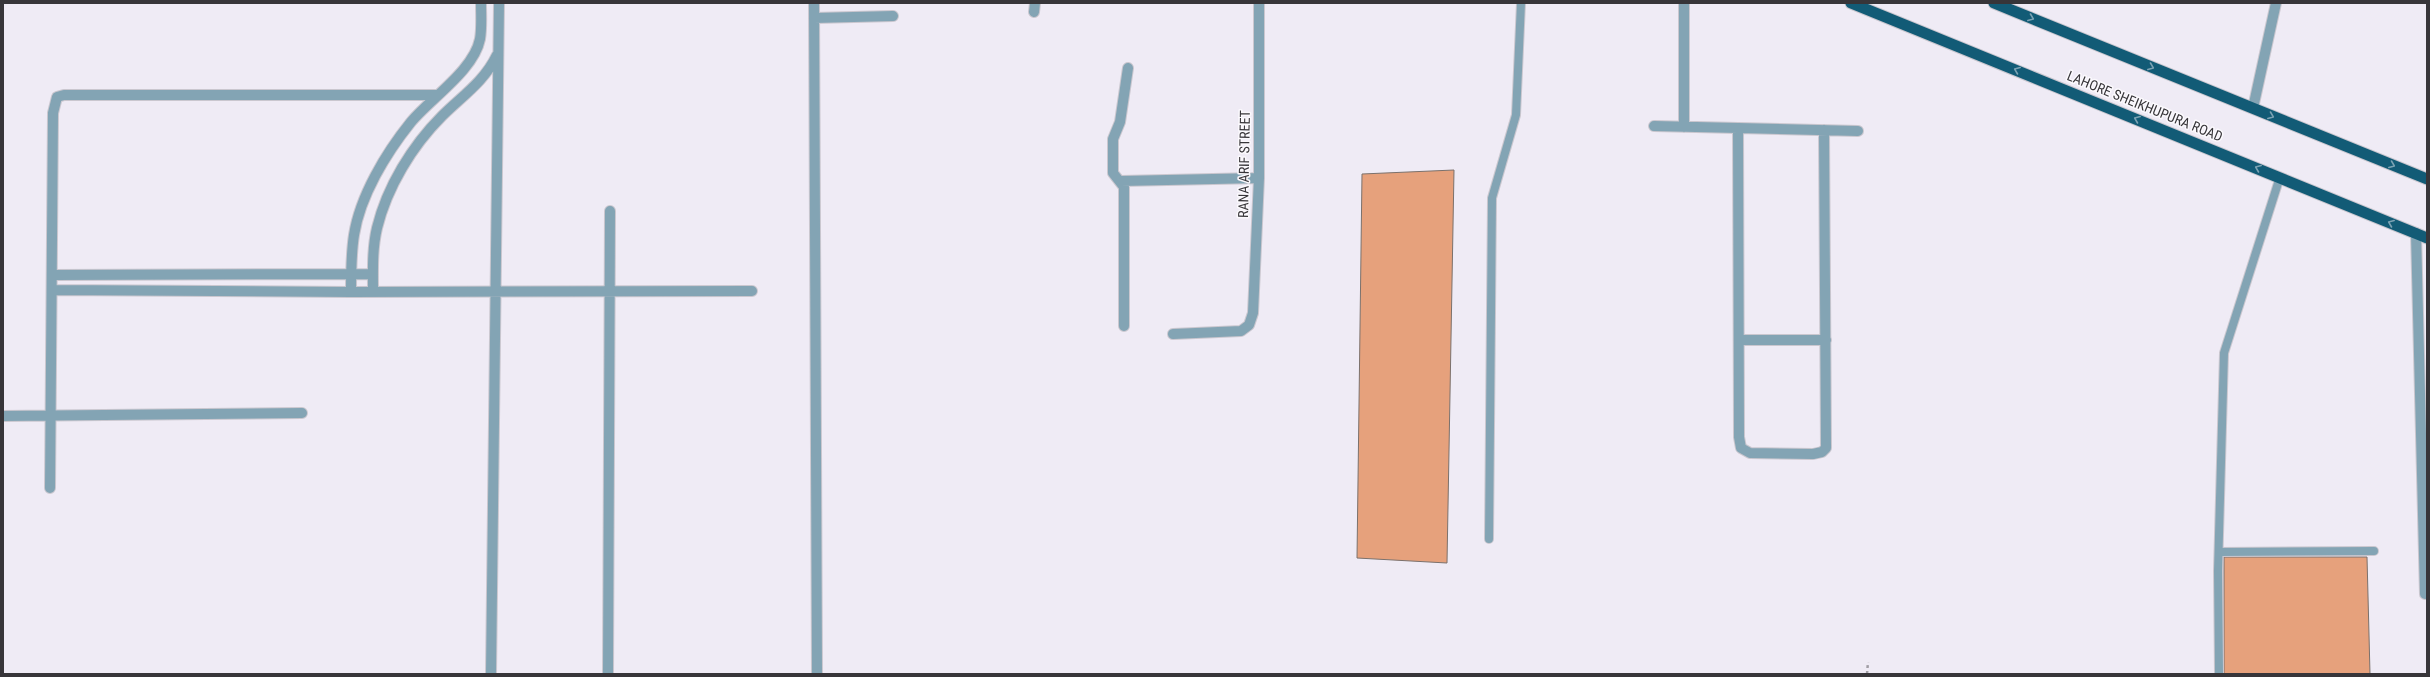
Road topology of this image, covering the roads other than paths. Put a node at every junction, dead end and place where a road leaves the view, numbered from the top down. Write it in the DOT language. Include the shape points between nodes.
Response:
graph roads {
  1 [pos="481,3"];
  2 [pos="499,3"];
  3 [pos="814,3"];
  4 [pos="1259,3"];
  5 [pos="1521,3"];
  6 [pos="1684,3"];
  7 [pos="1851,3"];
  8 [pos="1994,3"];
  9 [pos="2276,3"];
  10 [pos="2012,7"];
  11 [pos="893,16"];
  12 [pos="814,18"];
  13 [pos="498,52"];
  14 [pos="1128,68"];
  15 [pos="436,95"];
  16 [pos="2253,108"];
  17 [pos="1654,126"];
  18 [pos="1684,127"];
  19 [pos="1738,128"];
  20 [pos="1824,130"];
  21 [pos="1858,131"];
  22 [pos="1260,178"];
  23 [pos="2280,178"];
  24 [pos="2427,179"];
  25 [pos="1121,181"];
  26 [pos="610,211"];
  27 [pos="2416,233"];
  28 [pos="2427,238"];
  29 [pos="352,274"];
  30 [pos="373,274"];
  31 [pos="53,275"];
  32 [pos="53,290"];
  33 [pos="611,291"];
  34 [pos="752,291"];
  35 [pos="351,292"];
  36 [pos="373,292"];
  37 [pos="496,292"];
  38 [pos="1124,326"];
  39 [pos="1173,334"];
  40 [pos="1739,340"];
  41 [pos="1826,340"];
  42 [pos="2423,340"];
  43 [pos="2424,402"];
  44 [pos="302,413"];
  45 [pos="3,416"];
  46 [pos="51,416"];
  47 [pos="50,488"];
  48 [pos="1489,539"];
  49 [pos="2374,551"];
  50 [pos="2219,552"];
  51 [pos="2425,594"];
  52 [pos="491,674"];
  53 [pos="608,674"];
  54 [pos="817,674"];
  55 [pos="2219,674"];
  1 -- 15 [label="street" via="480,39 476,51 463,70"];
  2 -- 13 [label="street"];
  3 -- 12 [label="street"];
  4 -- 22 [label="street, RANA ARIF STREET"];
  5 -- 48 [label="lane" via="1516,115 1492,198"];
  6 -- 18 [label="street"];
  23 -- 7 [label="highway, LAHORE SHEIKHUPURA ROAD, one-way"];
  8 -- 10 [label="highway"];
  9 -- 16 [label="street"];
  10 -- 16 [label="highway, one-way"];
  11 -- 12 [label="street"];
  12 -- 54 [label="street"];
  13 -- 30 [label="street" via="484,77 430,129 399,174 377,228"];
  13 -- 37 [label="street"];
  14 -- 25 [label="street" via="1120,122 1113,139 1113,174"];
  15 -- 29 [label="street" via="401,136 367,196 354,234"];
  15 -- 31 [label="street" via="60,96 55,100 53,113"];
  16 -- 24 [label="highway, one-way"];
  17 -- 18 [label="street"];
  18 -- 19 [label="street"];
  19 -- 20 [label="street"];
  19 -- 40 [label="street"];
  20 -- 21 [label="street"];
  20 -- 41 [label="street"];
  22 -- 25 [label="street"];
  22 -- 39 [label="street, RANA ARIF STREET" via="1253,313 1249,325 1241,331"];
  27 -- 23 [label="highway, LAHORE SHEIKHUPURA ROAD, one-way"];
  23 -- 50 [label="lane" via="2224,353"];
  25 -- 38 [label="street" via="1124,187"];
  26 -- 33 [label="street"];
  27 -- 28 [label="highway, LAHORE SHEIKHUPURA ROAD"];
  27 -- 42 [label="street"];
  29 -- 30 [label="street"];
  29 -- 31 [label="street"];
  29 -- 35 [label="street"];
  30 -- 36 [label="street"];
  31 -- 32 [label="street"];
  32 -- 35 [label="street"];
  32 -- 46 [label="street"];
  33 -- 34 [label="street"];
  33 -- 37 [label="street"];
  33 -- 53 [label="street"];
  35 -- 36 [label="street"];
  36 -- 37 [label="street"];
  37 -- 52 [label="street"];
  40 -- 41 [label="street"];
  40 -- 41 [label="street" via="1741,448 1750,454 1813,454 1822,452 1826,446"];
  42 -- 43 [label="street"];
  43 -- 51 [label="street"];
  44 -- 46 [label="street"];
  45 -- 46 [label="street"];
  46 -- 47 [label="street"];
  49 -- 50 [label="lane"];
  50 -- 55 [label="lane"];
}
